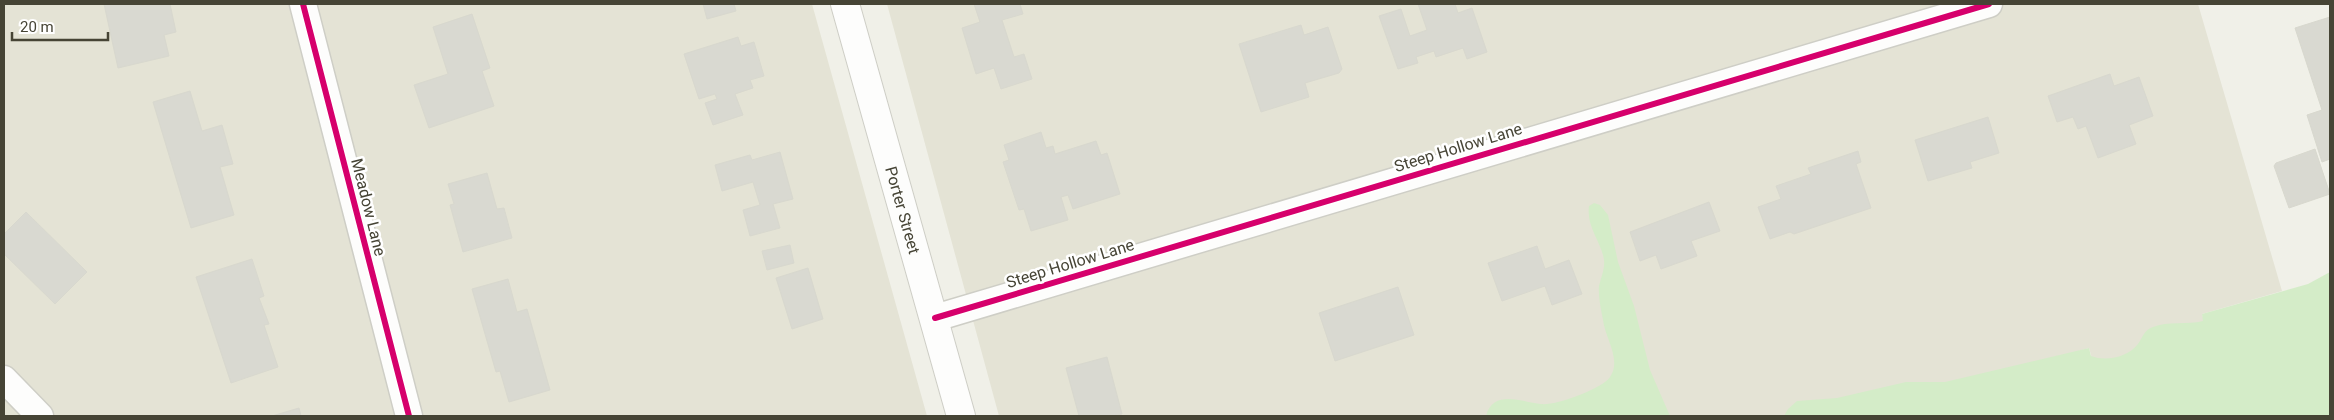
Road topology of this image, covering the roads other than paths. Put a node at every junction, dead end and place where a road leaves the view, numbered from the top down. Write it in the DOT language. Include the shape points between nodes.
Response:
graph roads {
  1 [pos="303,4"];
  2 [pos="845,4"];
  3 [pos="1988,4"];
  4 [pos="935,318"];
  5 [pos="4,379"];
  6 [pos="40,416"];
  7 [pos="408,416"];
  8 [pos="961,416"];
  1 -- 7 [label="street, Meadow Lane"];
  2 -- 4 [label="street, Porter Street"];
  3 -- 4 [label="street, Steep Hollow Lane"];
  4 -- 8 [label="street, Porter Street"];
  5 -- 6 [label="street"];
}
